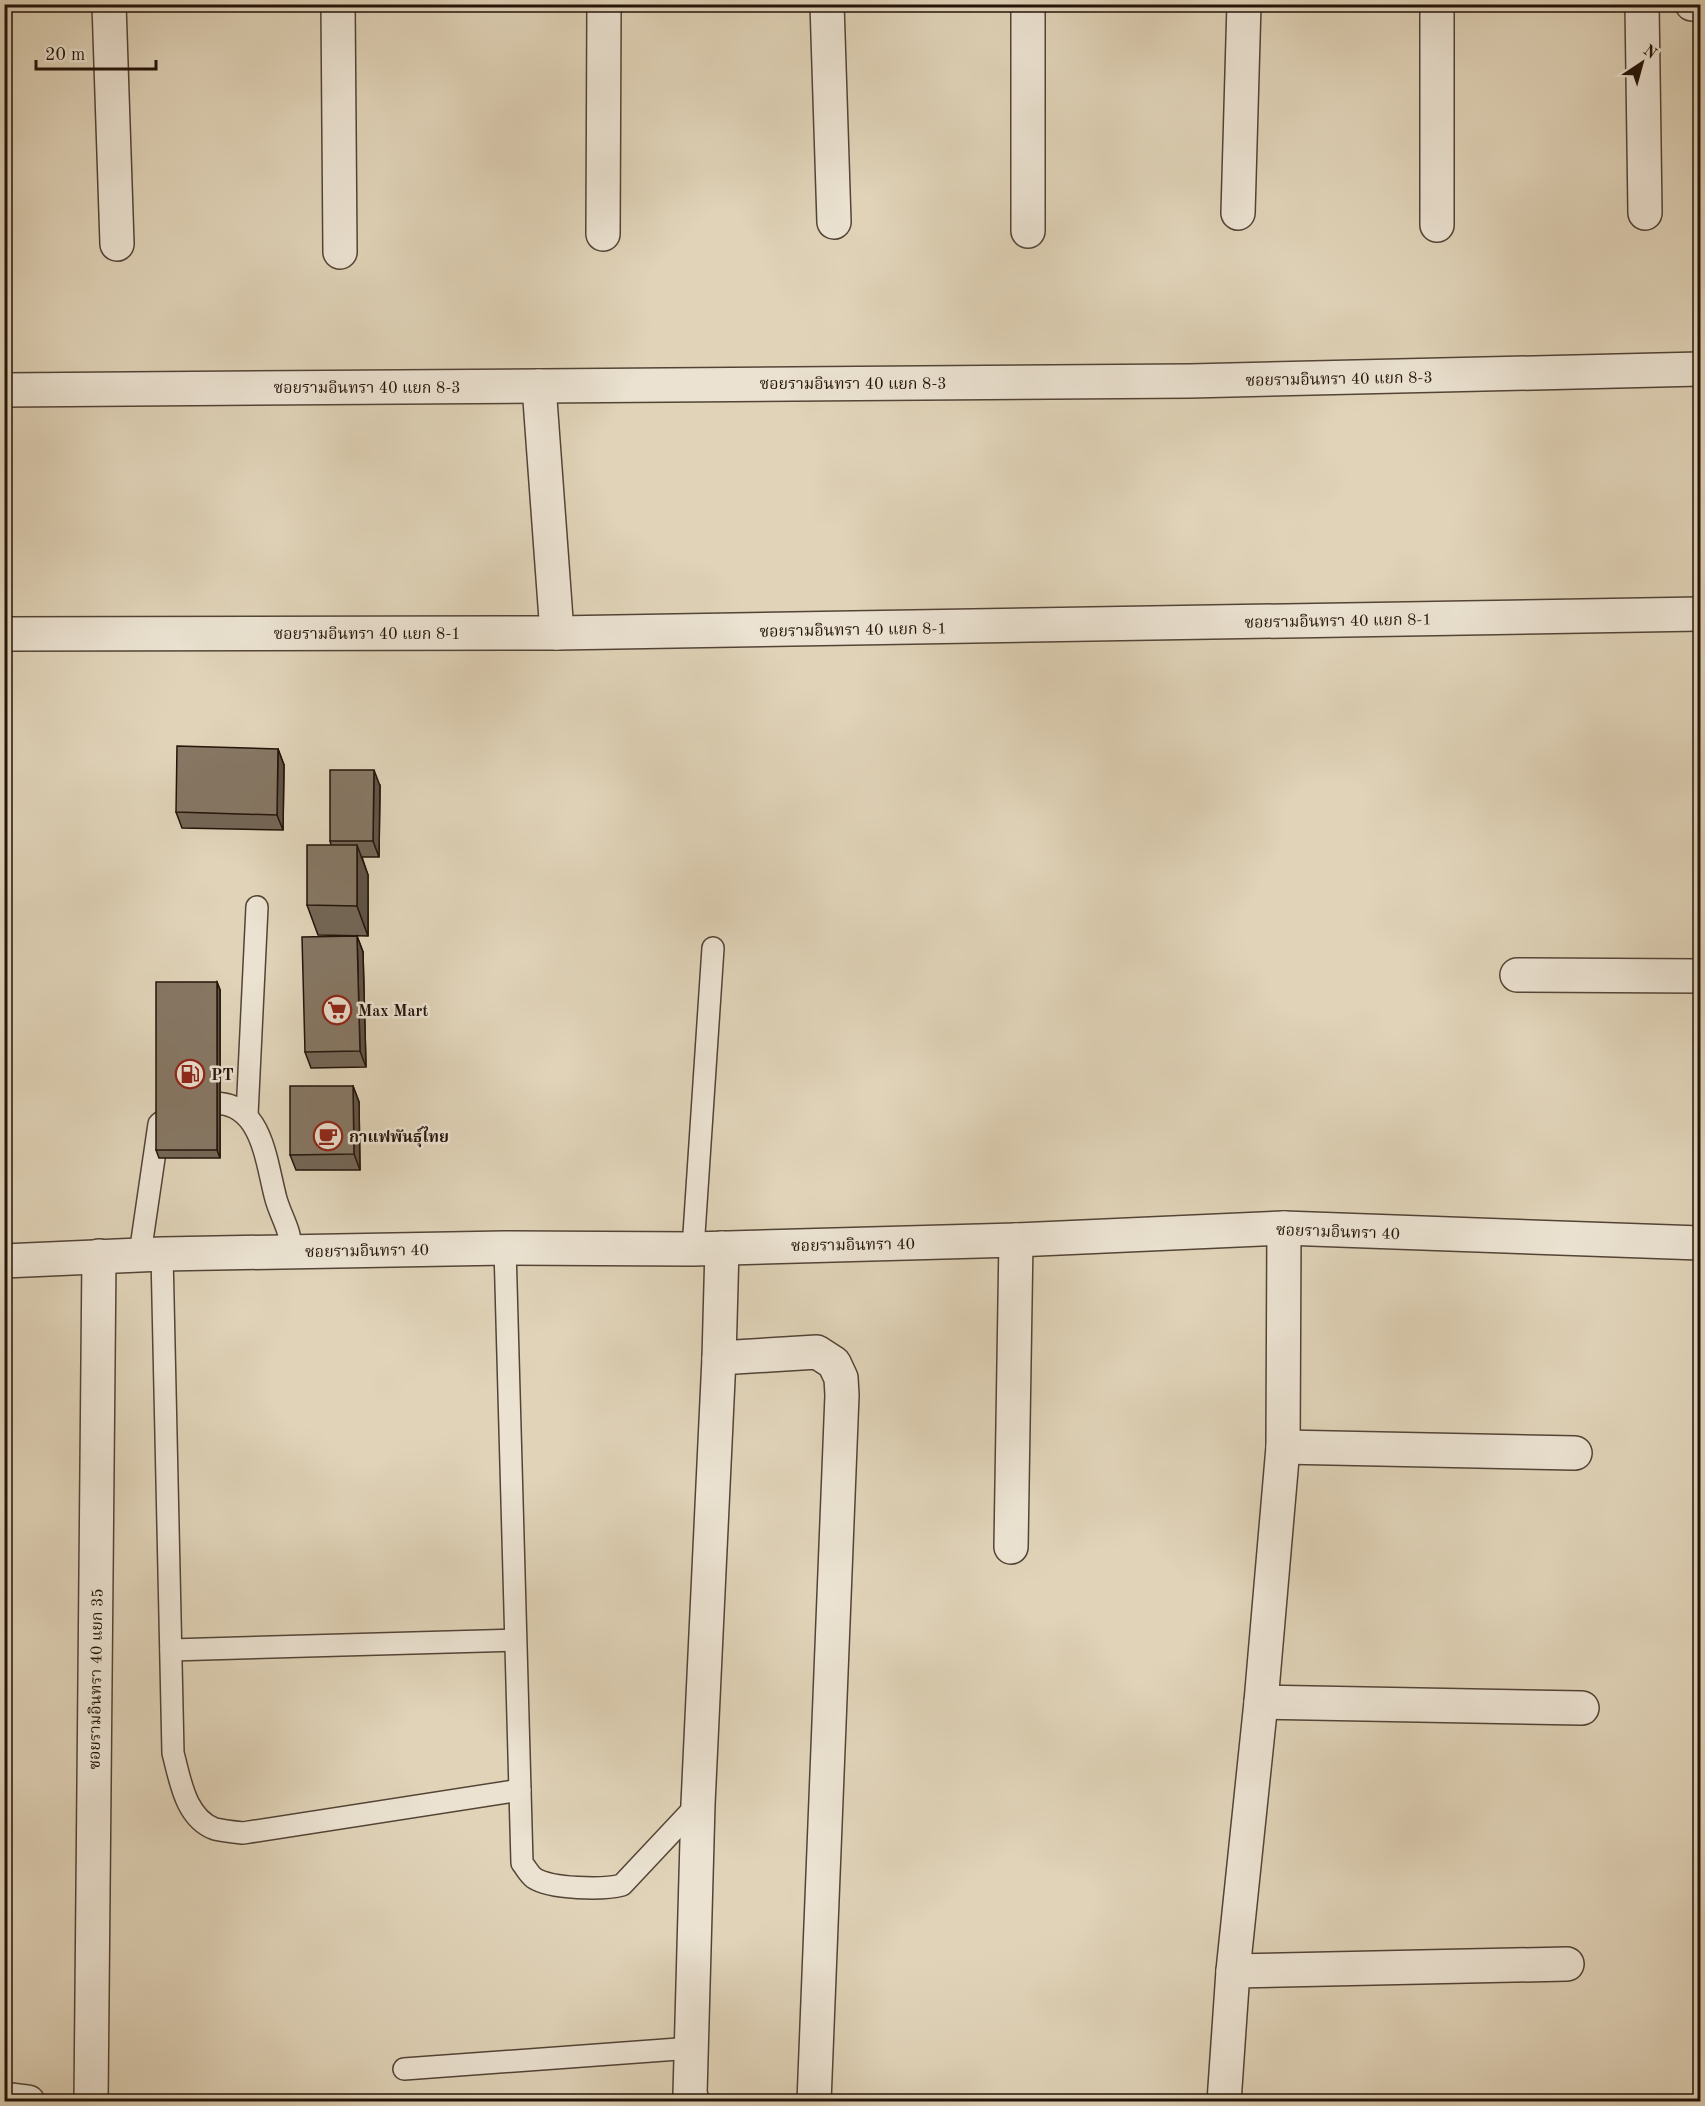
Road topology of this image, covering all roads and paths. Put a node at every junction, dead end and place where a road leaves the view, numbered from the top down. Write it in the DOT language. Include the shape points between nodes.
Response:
graph roads {
  1 [pos="109,4"];
  2 [pos="338,4"];
  3 [pos="604,4"];
  4 [pos="827,4"];
  5 [pos="1028,4"];
  6 [pos="1244,4"];
  7 [pos="1437,4"];
  8 [pos="1642,4"];
  9 [pos="1692,4"];
  10 [pos="1701,5"];
  11 [pos="1238,213"];
  12 [pos="1645,213"];
  13 [pos="834,222"];
  14 [pos="1437,225"];
  15 [pos="1028,231"];
  16 [pos="603,234"];
  17 [pos="117,244"];
  18 [pos="340,252"];
  19 [pos="1701,369"];
  20 [pos="540,386"];
  21 [pos="4,390"];
  22 [pos="1701,614"];
  23 [pos="556,633"];
  24 [pos="4,634"];
  25 [pos="257,907"];
  26 [pos="712,948"];
  27 [pos="1517,975"];
  28 [pos="1701,976"];
  29 [pos="247,1114"];
  30 [pos="1284,1228"];
  31 [pos="1016,1240"];
  32 [pos="1701,1243"];
  33 [pos="505,1248"];
  34 [pos="707,1248"];
  35 [pos="291,1252"];
  36 [pos="151,1254"];
  37 [pos="99,1256"];
  38 [pos="4,1261"];
  39 [pos="719,1358"];
  40 [pos="1283,1447"];
  41 [pos="1575,1453"];
  42 [pos="1011,1547"];
  43 [pos="515,1640"];
  44 [pos="171,1650"];
  45 [pos="1261,1702"];
  46 [pos="1582,1708"];
  47 [pos="520,1790"];
  48 [pos="698,1804"];
  49 [pos="1567,1964"];
  50 [pos="1233,1971"];
  51 [pos="692,2048"];
  52 [pos="404,2069"];
  53 [pos="4,2099"];
  54 [pos="28,2102"];
  55 [pos="91,2102"];
  56 [pos="693,2102"];
  57 [pos="814,2102"];
  58 [pos="1224,2102"];
  1 -- 17 [label="street"];
  2 -- 18 [label="street"];
  3 -- 16 [label="street"];
  4 -- 13 [label="street"];
  5 -- 15 [label="street"];
  6 -- 11 [label="street"];
  7 -- 14 [label="street"];
  8 -- 12 [label="street"];
  9 -- 10 [label="street"];
  19 -- 20 [label="street, ซอยรามอินทรา 40 แยก 8-3" via="1190,381"];
  20 -- 21 [label="street, ซอยรามอินทรา 40 แยก 8-3"];
  20 -- 23 [label="street"];
  22 -- 23 [label="street, ซอยรามอินทรา 40 แยก 8-1"];
  23 -- 24 [label="street, ซอยรามอินทรา 40 แยก 8-1"];
  25 -- 29 [label="lane"];
  26 -- 34 [label="lane"];
  27 -- 28 [label="street"];
  29 -- 35 [label="lane" via="261,1138 276,1202 291,1240"];
  29 -- 36 [label="lane" via="221,1102 196,1105 171,1114 159,1124"];
  30 -- 31 [label="street, ซอยรามอินทรา 40"];
  30 -- 32 [label="street, ซอยรามอินทรา 40"];
  30 -- 40 [label="street"];
  31 -- 34 [label="street, ซอยรามอินทรา 40"];
  31 -- 42 [label="street"];
  33 -- 34 [label="street, ซอยรามอินทรา 40"];
  33 -- 35 [label="street, ซอยรามอินทรา 40"];
  33 -- 43 [label="lane"];
  34 -- 39 [label="street"];
  35 -- 36 [label="street, ซอยรามอินทรา 40"];
  36 -- 37 [label="street, ซอยรามอินทรา 40"];
  36 -- 44 [label="lane"];
  37 -- 38 [label="street, ซอยรามอินทรา 40"];
  37 -- 55 [label="street, ซอยรามอินทรา 40 แยก 35"];
  39 -- 48 [label="street"];
  39 -- 57 [label="street" via="818,1352 834,1363 841,1378"];
  40 -- 41 [label="street"];
  40 -- 45 [label="street"];
  43 -- 44 [label="lane"];
  43 -- 47 [label="lane"];
  44 -- 47 [label="lane" via="173,1753 185,1799 214,1828 243,1833"];
  45 -- 46 [label="street"];
  45 -- 50 [label="street"];
  47 -- 48 [label="lane" via="522,1863 532,1877 557,1885 622,1885"];
  48 -- 51 [label="street"];
  49 -- 50 [label="street"];
  50 -- 58 [label="street"];
  51 -- 52 [label="lane"];
  51 -- 56 [label="street"];
  53 -- 54 [label="street"];
}
